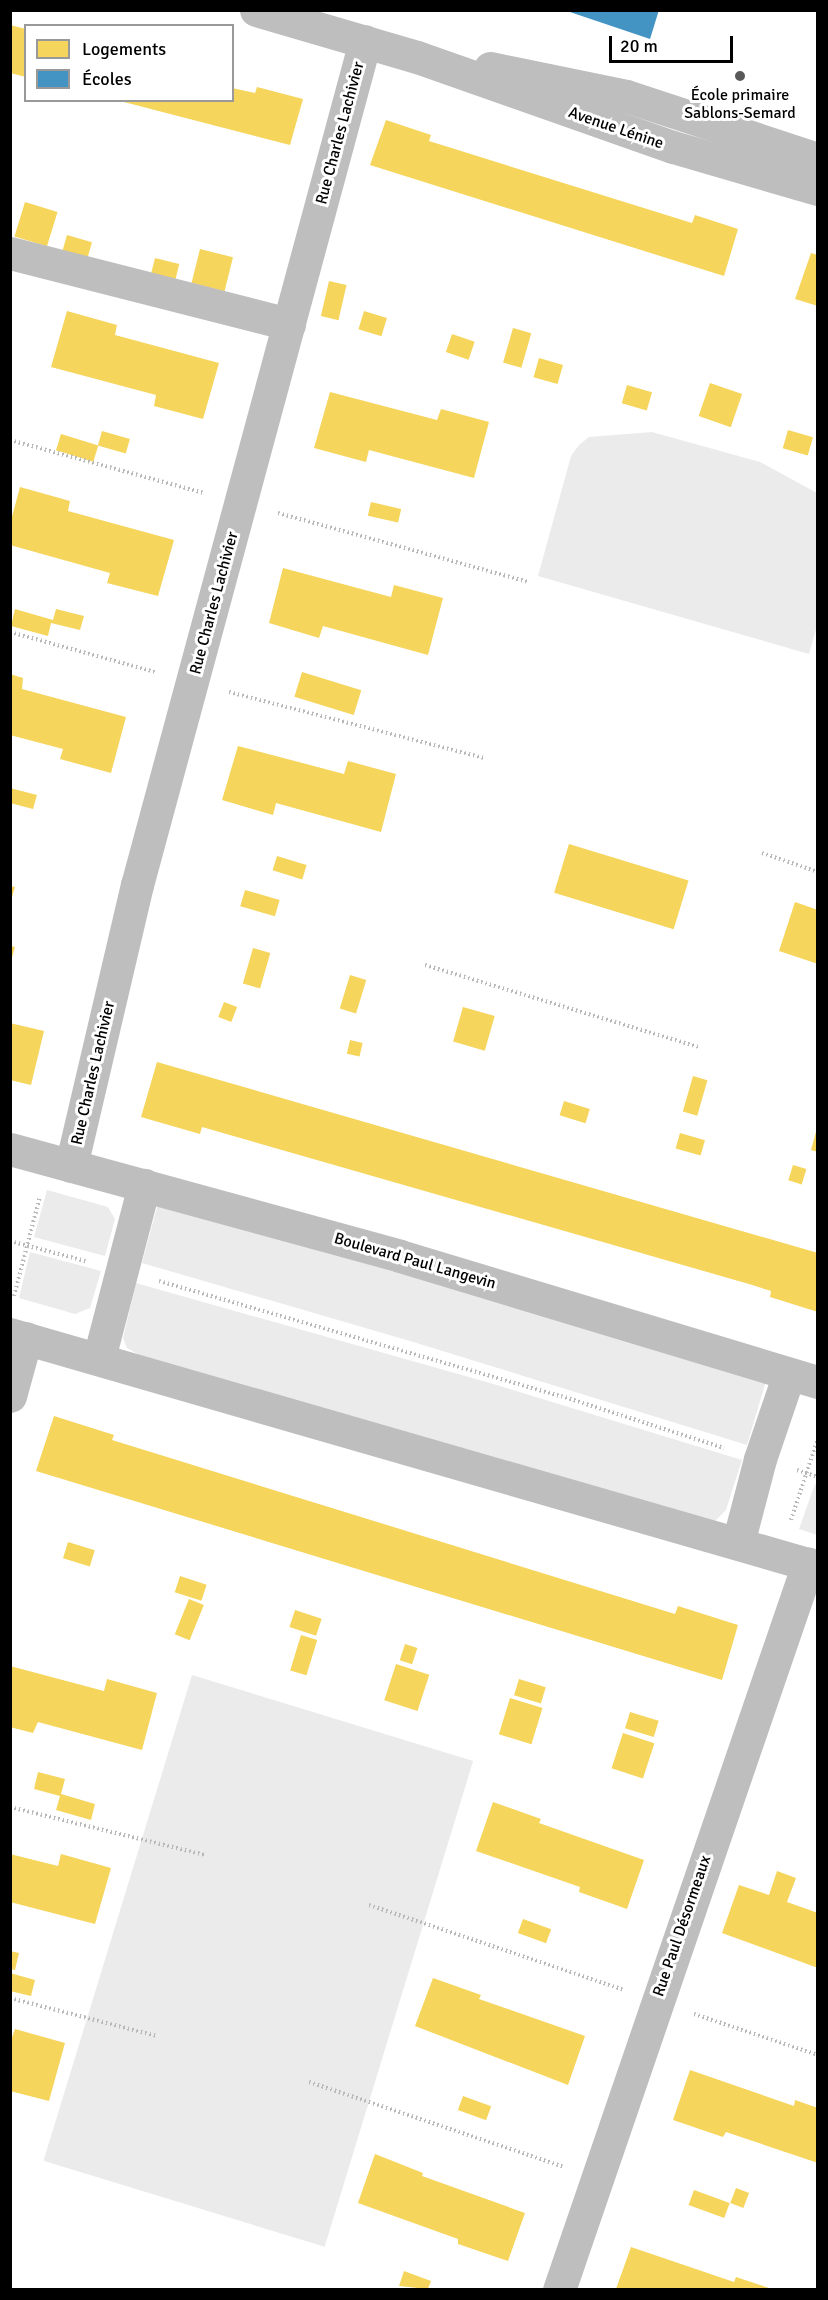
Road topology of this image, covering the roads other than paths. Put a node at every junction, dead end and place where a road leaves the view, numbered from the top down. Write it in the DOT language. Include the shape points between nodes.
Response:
graph roads {
  1 [pos="256,10"];
  2 [pos="365,42"];
  3 [pos="417,57"];
  4 [pos="818,159"];
  5 [pos="818,189"];
  6 [pos="10,253"];
  7 [pos="289,324"];
  8 [pos="10,1149"];
  9 [pos="60,1163"];
  10 [pos="144,1185"];
  11 [pos="18,1336"];
  12 [pos="99,1358"];
  13 [pos="803,1378"];
  14 [pos="10,1396"];
  15 [pos="738,1543"];
  16 [pos="802,1563"];
  17 [pos="559,2289"];
  1 -- 2 [label="street, Avenue Lénine"];
  2 -- 3 [label="street, Avenue Lénine"];
  2 -- 7 [label="street, Rue Charles Lachivier"];
  3 -- 4 [label="street, Avenue Lénine" via="516,72 626,96"];
  3 -- 5 [label="street, Avenue Lénine" via="673,147"];
  6 -- 7 [label="street"];
  7 -- 9 [label="street, Rue Charles Lachivier"];
  8 -- 9 [label="street, Boulevard Paul Langevin"];
  9 -- 10 [label="street, Boulevard Paul Langevin"];
  10 -- 12 [label="street"];
  10 -- 13 [label="street, Boulevard Paul Langevin" via="400,1256"];
  11 -- 12 [label="street"];
  11 -- 14 [label="street"];
  12 -- 15 [label="street"];
  13 -- 15 [label="street" via="760,1459"];
  15 -- 16 [label="street"];
  16 -- 17 [label="street, Rue Paul Désormeaux"];
}
